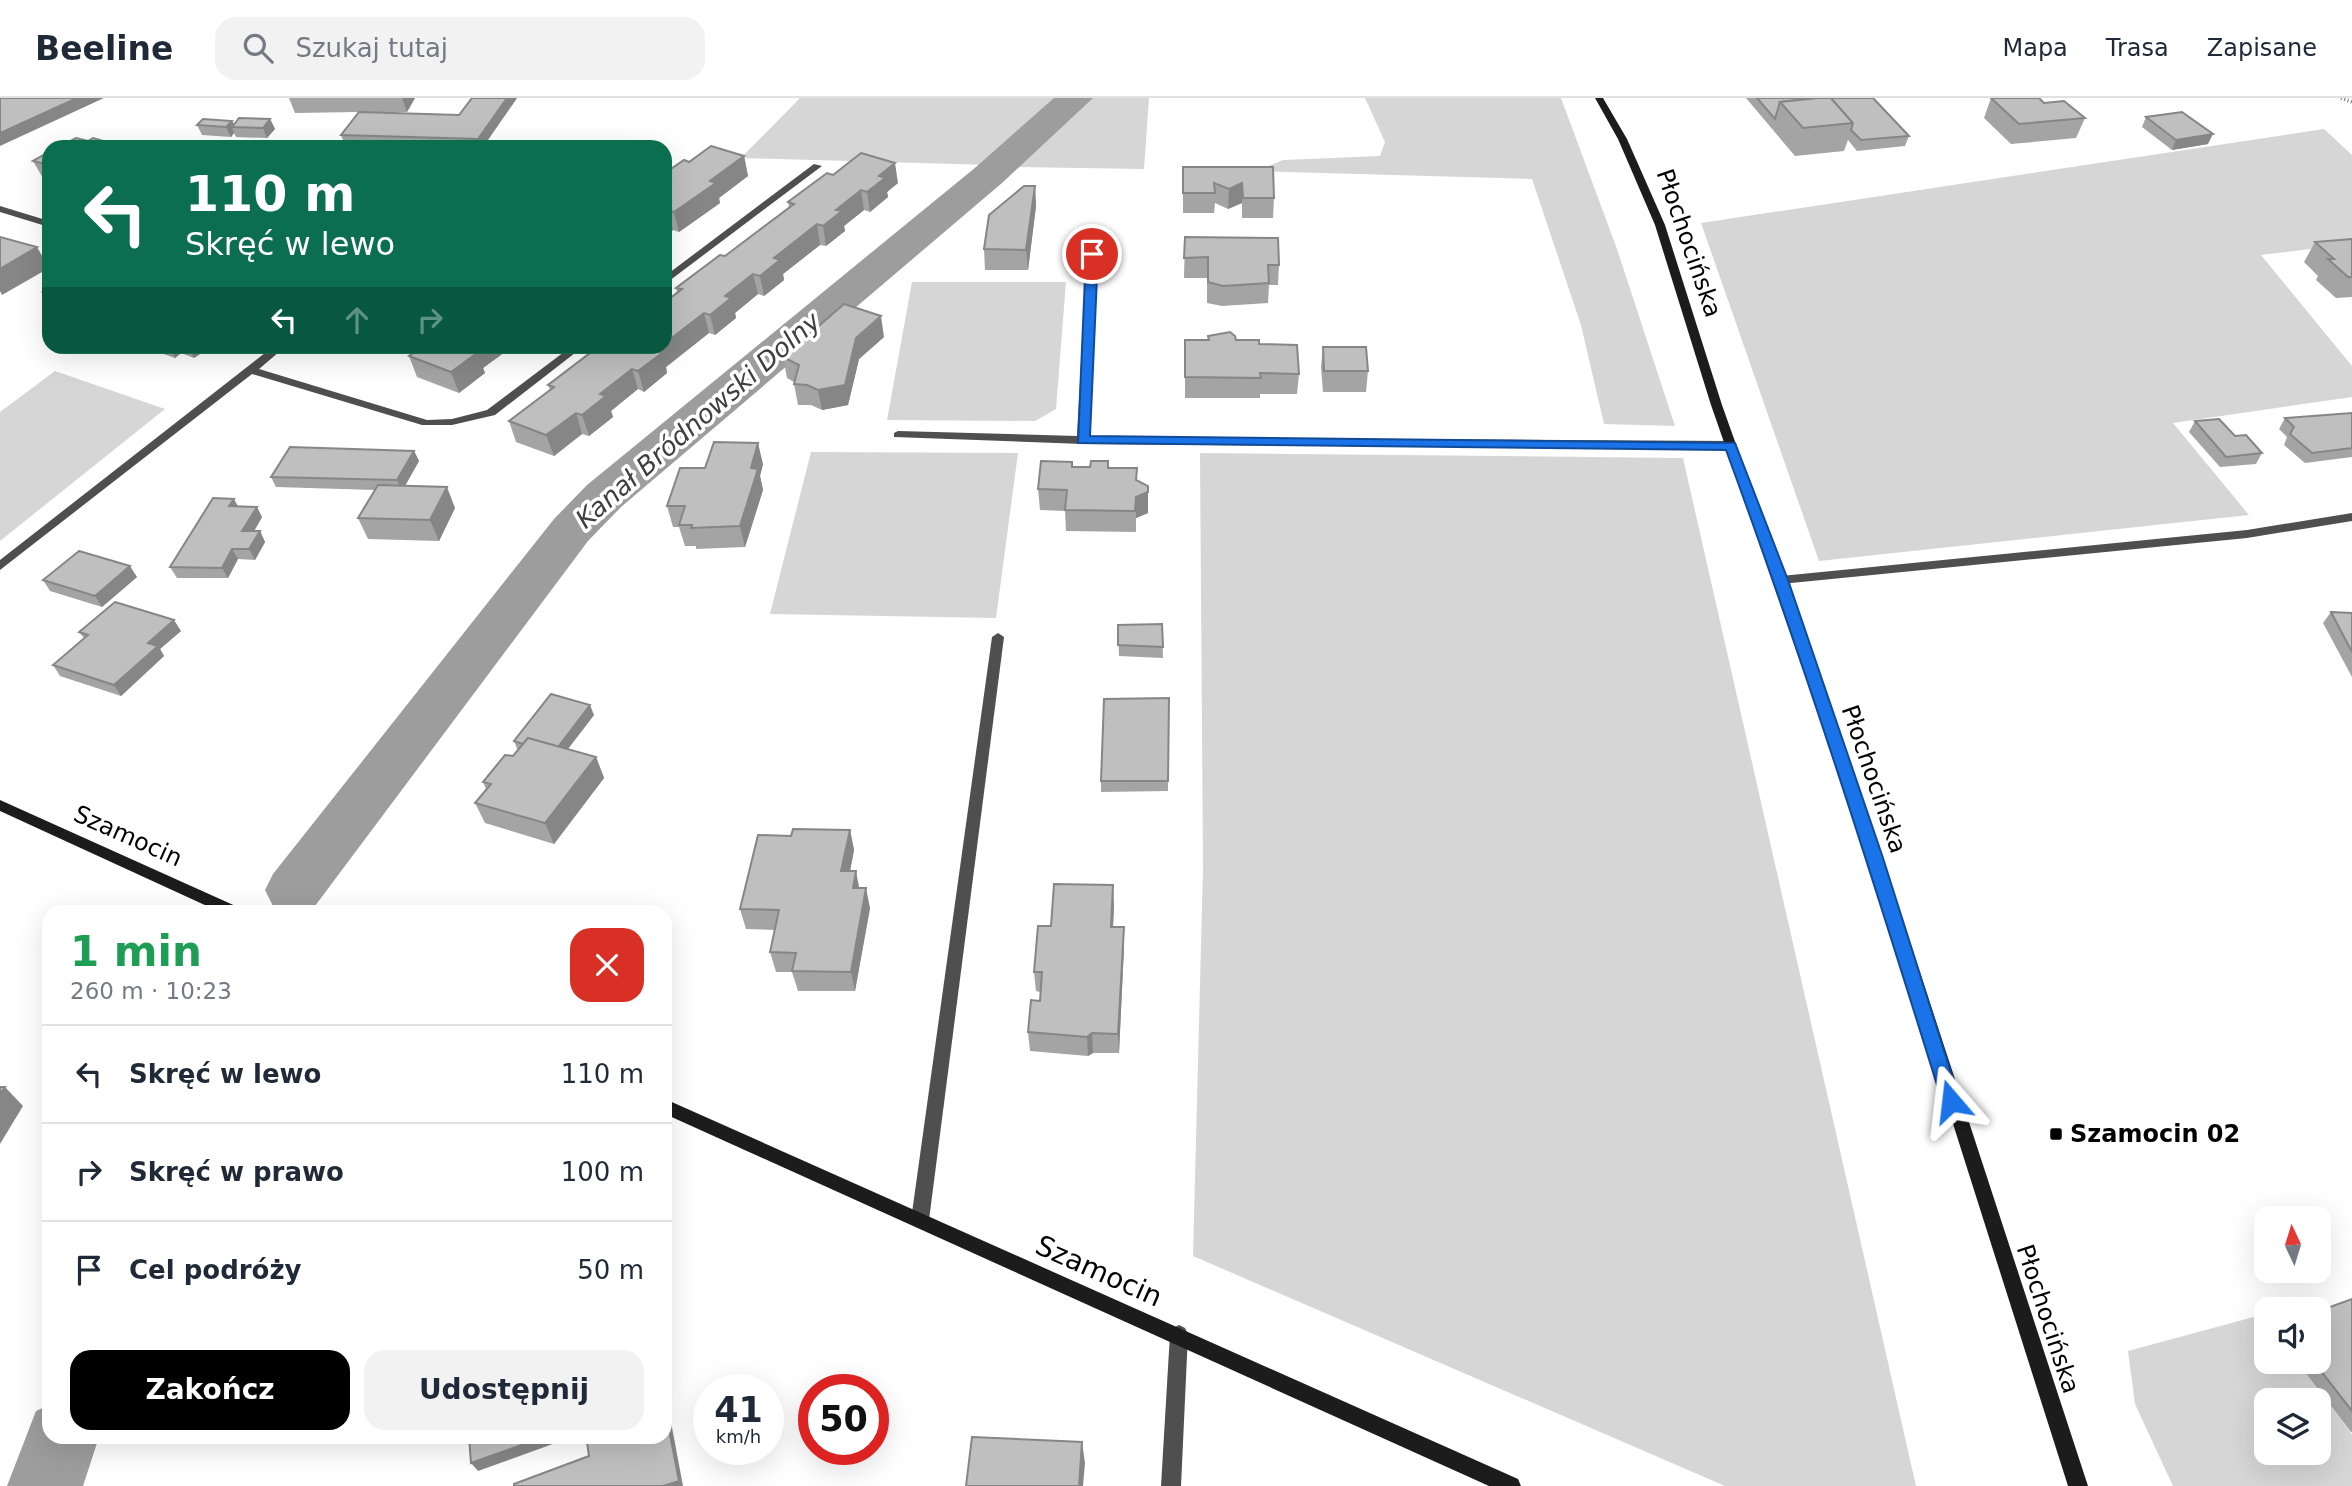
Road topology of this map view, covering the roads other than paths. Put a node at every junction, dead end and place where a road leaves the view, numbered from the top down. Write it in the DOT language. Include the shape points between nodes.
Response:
graph roads {
  1 [pos="1599,98"];
  2 [pos="817,166"];
  3 [pos="0,209"];
  4 [pos="42,222"];
  5 [pos="1092,254"];
  6 [pos="672,276"];
  7 [pos="271,354"];
  8 [pos="568,354"];
  9 [pos="251,370"];
  10 [pos="898,435"];
  11 [pos="1083,440"];
  12 [pos="1731,446"];
  13 [pos="2352,517"];
  14 [pos="0,566"];
  15 [pos="1781,580"];
  16 [pos="998,637"];
  17 [pos="0,805"];
  18 [pos="220,905"];
  19 [pos="672,1109"];
  20 [pos="920,1220"];
  21 [pos="1179,1334"];
  22 [pos="1171,1486"];
  23 [pos="1511,1486"];
  24 [pos="2078,1486"];
  1 -- 12 [label="main road, Płochocińska" via="1621,132 1656,215"];
  2 -- 6 [label="lane"];
  3 -- 4 [label="lane"];
  5 -- 11 [label="lane"];
  7 -- 9 [label="lane"];
  8 -- 9 [label="lane" via="491,413 452,422 426,423"];
  9 -- 14 [label="lane"];
  10 -- 11 [label="lane"];
  11 -- 12 [label="lane"];
  12 -- 15 [label="main road, Płochocińska"];
  13 -- 15 [label="lane" via="2247,534"];
  15 -- 24 [label="main road, Płochocińska"];
  16 -- 20 [label="lane"];
  17 -- 18 [label="main road, Szamocin"];
  19 -- 20 [label="main road, Szamocin"];
  20 -- 21 [label="main road, Szamocin"];
  21 -- 22 [label="lane"];
  21 -- 23 [label="main road, Szamocin"];
}
